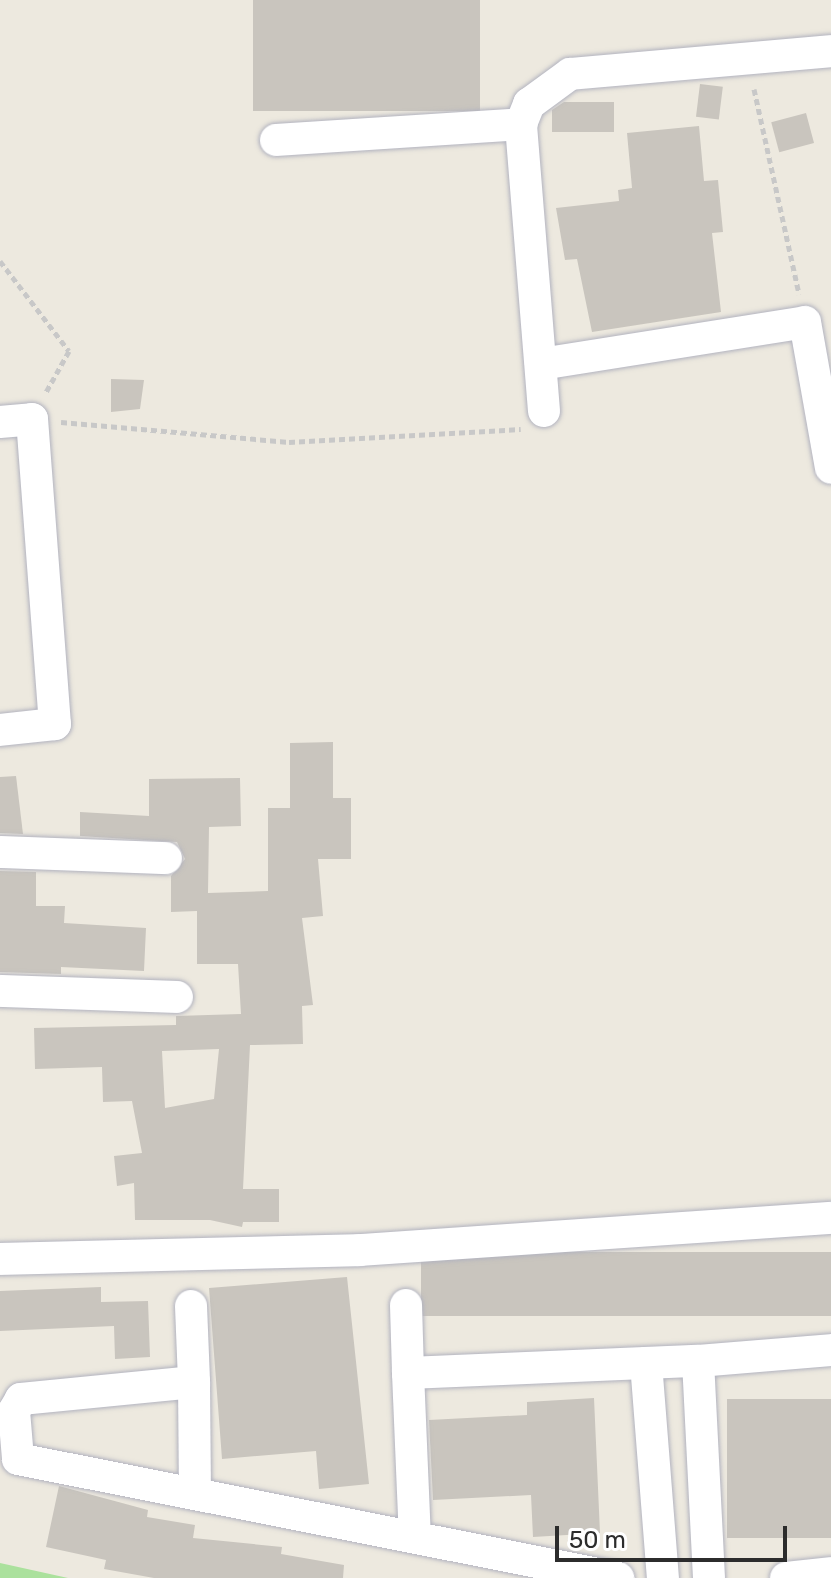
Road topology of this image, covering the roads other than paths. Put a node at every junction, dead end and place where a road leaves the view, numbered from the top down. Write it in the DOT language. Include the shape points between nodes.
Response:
graph roads {
  1 [pos="831,51"];
  2 [pos="521,124"];
  3 [pos="276,140"];
  4 [pos="541,364"];
  5 [pos="544,411"];
  6 [pos="16,421"];
  7 [pos="831,468"];
  8 [pos="0,730"];
  9 [pos="0,852"];
  10 [pos="166,858"];
  11 [pos="0,991"];
  12 [pos="177,997"];
  13 [pos="831,1218"];
  14 [pos="0,1259"];
  15 [pos="406,1305"];
  16 [pos="191,1306"];
  17 [pos="831,1350"];
  18 [pos="698,1361"];
  19 [pos="646,1363"];
  20 [pos="408,1373"];
  21 [pos="194,1382"];
  22 [pos="195,1492"];
  23 [pos="415,1537"];
  24 [pos="831,1573"];
  25 [pos="618,1578"];
  26 [pos="663,1578"];
  27 [pos="709,1578"];
  28 [pos="786,1578"];
  1 -- 2 [label="street" via="570,74 532,100"];
  2 -- 3 [label="street"];
  2 -- 4 [label="street"];
  4 -- 5 [label="street"];
  4 -- 7 [label="street" via="805,322"];
  6 -- 8 [label="street" via="55,725"];
  9 -- 10 [label="street"];
  11 -- 12 [label="street"];
  13 -- 14 [label="street" via="360,1250"];
  15 -- 20 [label="street"];
  16 -- 21 [label="street"];
  17 -- 18 [label="street"];
  18 -- 19 [label="street"];
  18 -- 27 [label="street"];
  19 -- 20 [label="street"];
  19 -- 26 [label="street"];
  20 -- 23 [label="street"];
  21 -- 22 [label="street"];
  21 -- 22 [label="street" via="21,1399 15,1406 13,1446 22,1462"];
  22 -- 23 [label="street"];
  23 -- 25 [label="street"];
  24 -- 28 [label="street"];
}
